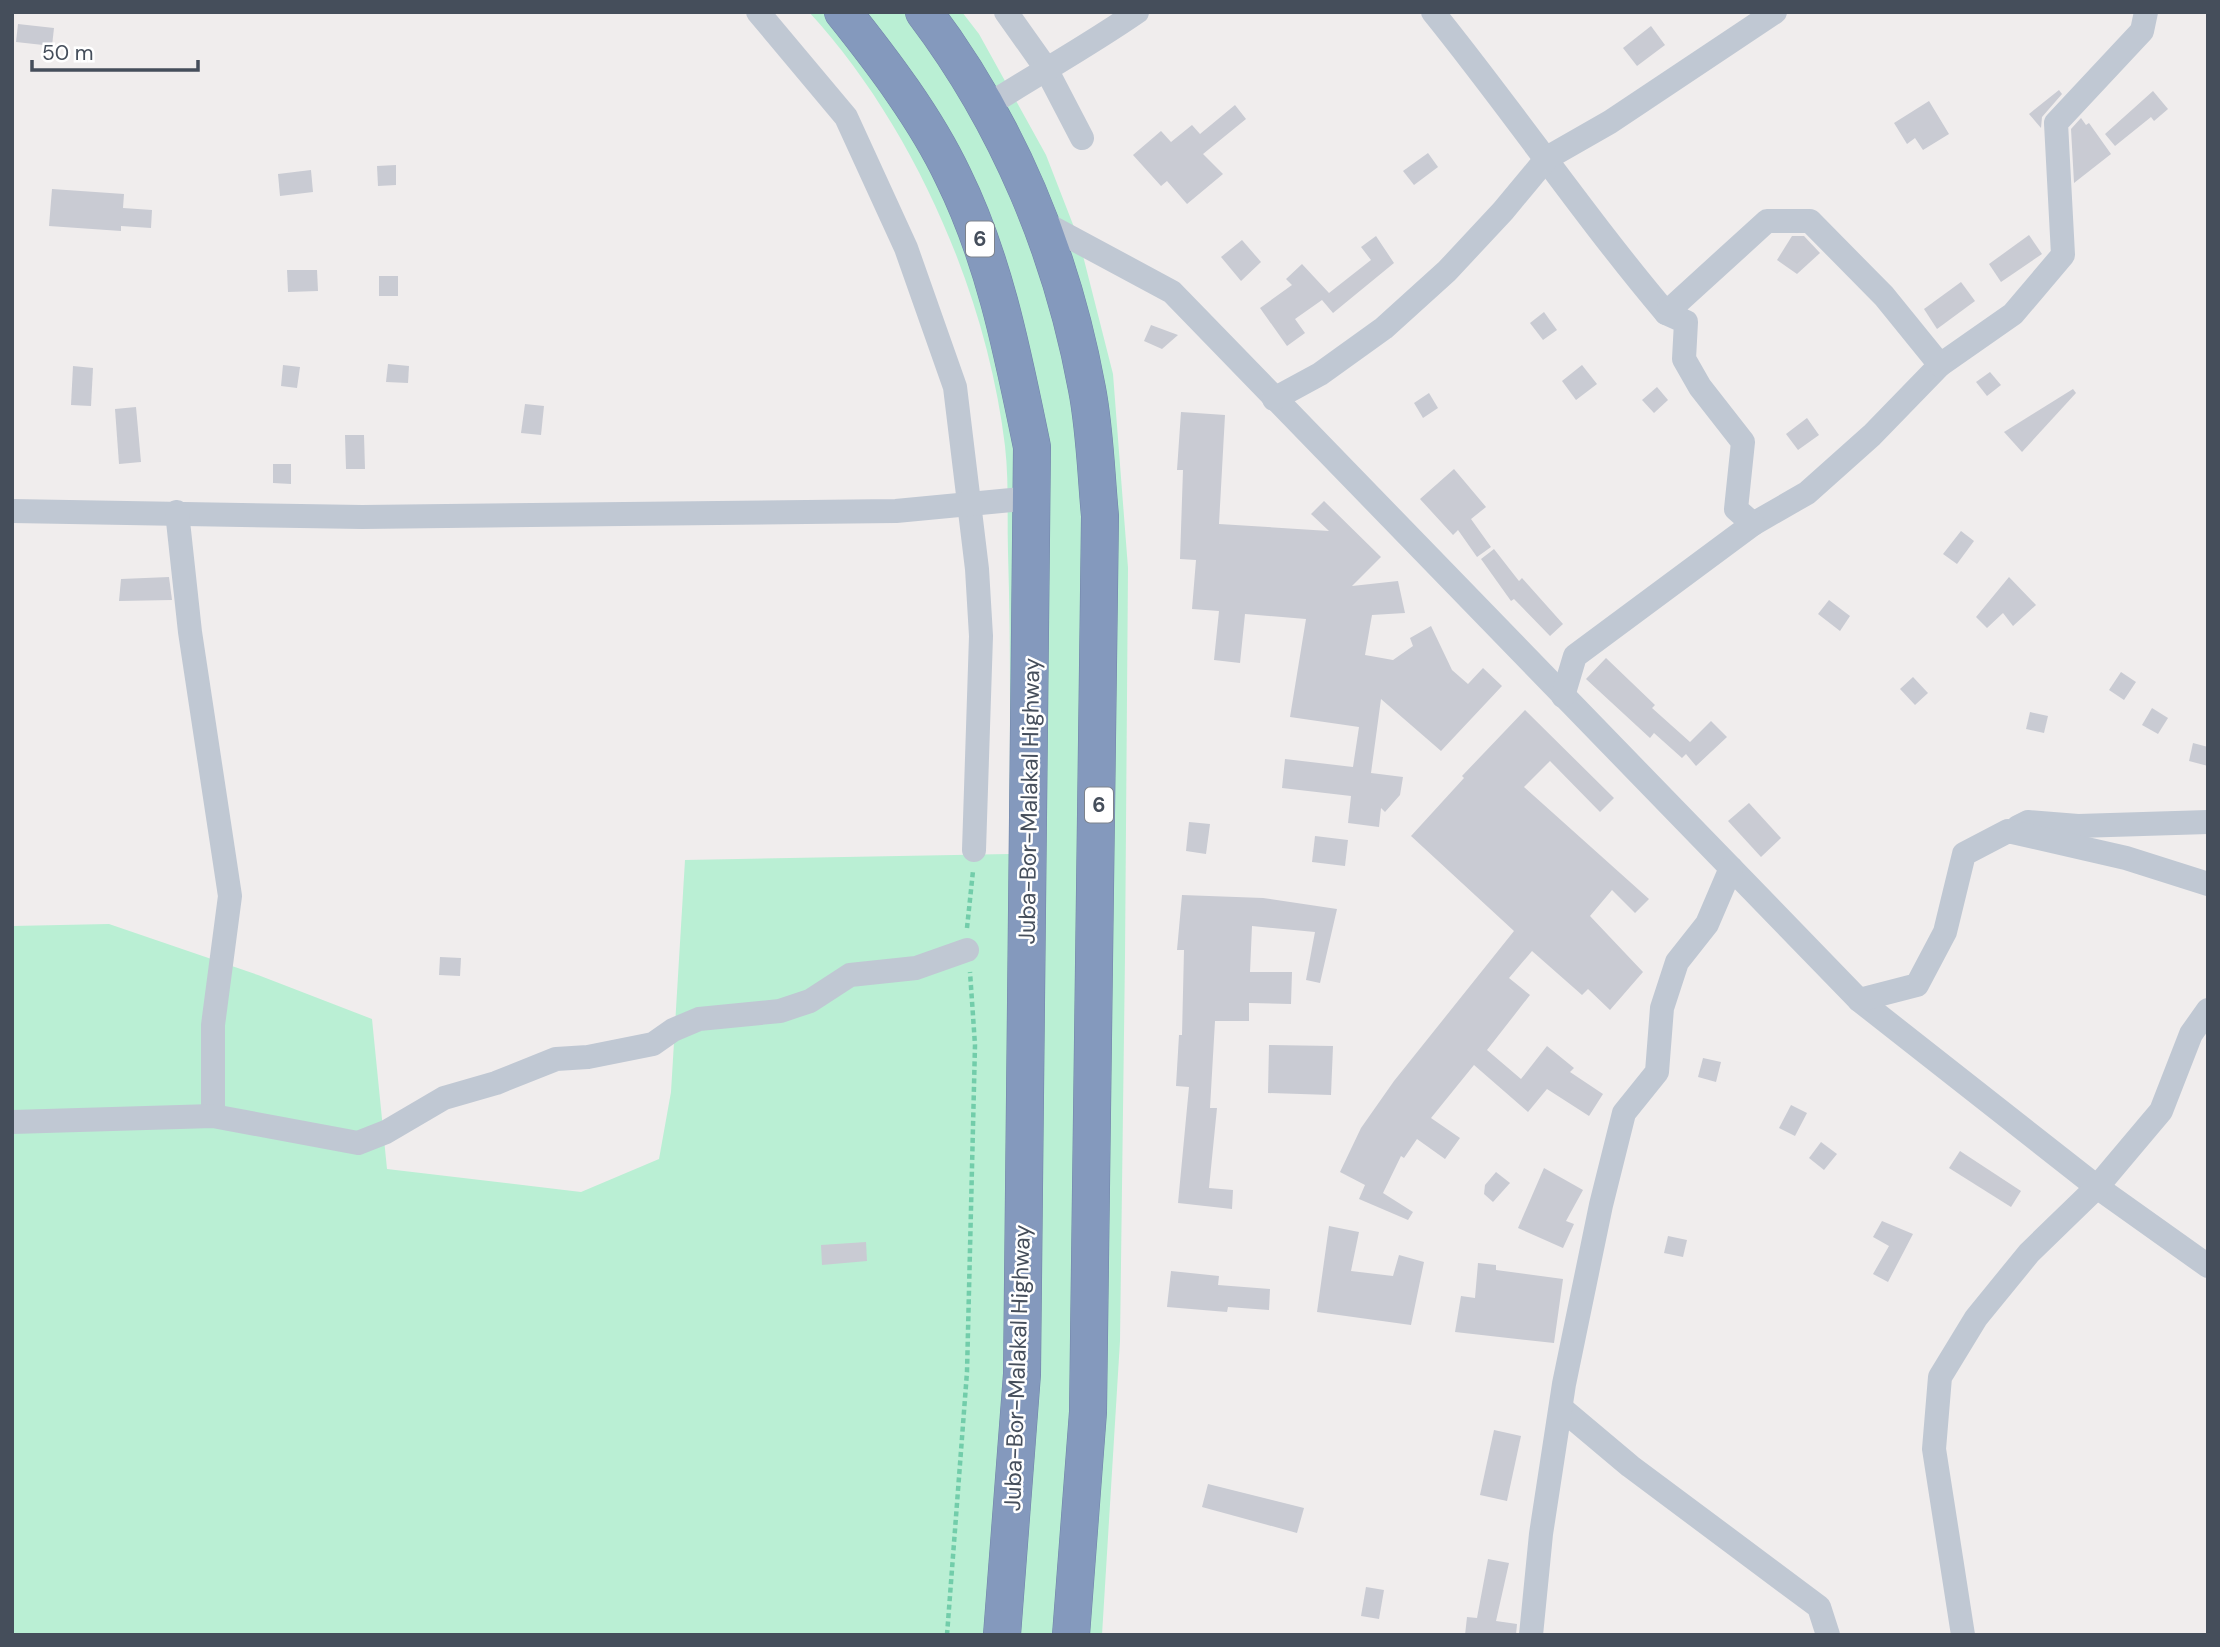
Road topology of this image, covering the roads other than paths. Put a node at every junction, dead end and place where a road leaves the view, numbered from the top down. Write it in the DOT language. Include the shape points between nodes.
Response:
graph roads {
  1 [pos="758,12"];
  2 [pos="843,12"];
  3 [pos="924,12"];
  4 [pos="1006,12"];
  5 [pos="1137,12"];
  6 [pos="1433,12"];
  7 [pos="1775,12"];
  8 [pos="2146,12"];
  9 [pos="987,106"];
  10 [pos="1082,138"];
  11 [pos="1547,158"];
  12 [pos="1042,222"];
  13 [pos="1666,313"];
  14 [pos="1940,365"];
  15 [pos="1274,399"];
  16 [pos="1033,498"];
  17 [pos="969,503"];
  18 [pos="12,512"];
  19 [pos="177,512"];
  20 [pos="1753,524"];
  21 [pos="1563,696"];
  22 [pos="2208,822"];
  23 [pos="2008,831"];
  24 [pos="974,850"];
  25 [pos="1731,868"];
  26 [pos="2208,884"];
  27 [pos="967,950"];
  28 [pos="1859,1000"];
  29 [pos="2208,1010"];
  30 [pos="213,1116"];
  31 [pos="12,1122"];
  32 [pos="2097,1187"];
  33 [pos="2208,1266"];
  34 [pos="1561,1408"];
  35 [pos="1002,1635"];
  36 [pos="1071,1635"];
  37 [pos="1531,1635"];
  38 [pos="1828,1635"];
  39 [pos="1964,1635"];
  1 -- 17 [label="street" via="846,117 906,248 955,387"];
  2 -- 16 [label="highway, Juba-Bor-Malakal Highway / 6" via="884,64 953,175 985,251 1032,447"];
  3 -- 9 [label="highway, 6"];
  4 -- 10 [label="street" via="1045,67"];
  5 -- 9 [label="street" via="1076,55"];
  6 -- 11 [label="street"];
  7 -- 11 [label="street" via="1610,122"];
  8 -- 14 [label="street" via="2142,31 2056,123 2063,256 2014,314"];
  9 -- 12 [label="highway, 6"];
  11 -- 13 [label="street" via="1598,233"];
  11 -- 15 [label="street" via="1447,271 1384,328 1320,374"];
  12 -- 15 [label="street" via="1172,292"];
  12 -- 36 [label="highway, 6" via="1087,390 1100,516 1088,1412"];
  13 -- 14 [label="street" via="1767,221 1810,221 1884,296"];
  13 -- 20 [label="street" via="1686,322 1684,359 1743,442 1736,509"];
  14 -- 20 [label="street" via="1807,493"];
  15 -- 21 [label="street"];
  16 -- 17 [label="street"];
  16 -- 35 [label="highway, Juba-Bor-Malakal Highway / 6" via="1022,1374"];
  17 -- 19 [label="street" via="896,512 362,517"];
  17 -- 24 [label="street" via="981,636"];
  18 -- 19 [label="street"];
  19 -- 30 [label="street" via="230,897 213,1025"];
  20 -- 21 [label="street" via="1575,656"];
  21 -- 25 [label="street"];
  22 -- 23 [label="street" via="2078,826 2028,822"];
  23 -- 26 [label="street" via="2126,858"];
  23 -- 28 [label="street" via="1964,854 1945,932 1917,985"];
  25 -- 28 [label="street"];
  25 -- 34 [label="street" via="1707,924 1677,962 1662,1008 1657,1072 1625,1113 1601,1205"];
  27 -- 30 [label="street" via="916,968 850,975 810,1002 780,1012 699,1019 653,1044 556,1059 444,1098 358,1143"];
  28 -- 32 [label="street"];
  29 -- 32 [label="street" via="2191,1034 2161,1111"];
  30 -- 31 [label="street"];
  32 -- 33 [label="street"];
  32 -- 39 [label="street" via="2029,1253 1976,1318 1940,1377 1934,1449"];
  34 -- 37 [label="street"];
  34 -- 38 [label="street" via="1630,1466 1819,1607"];
}
